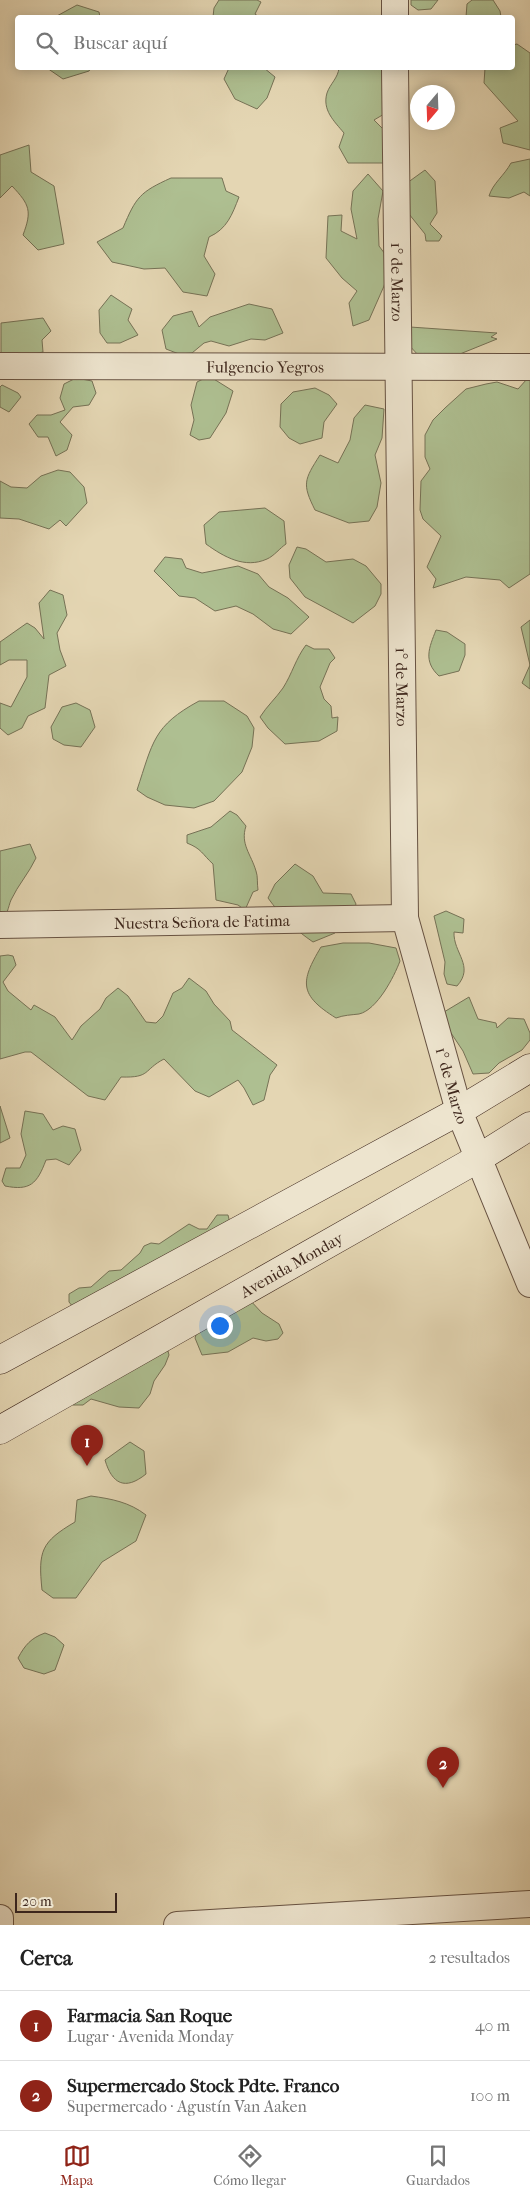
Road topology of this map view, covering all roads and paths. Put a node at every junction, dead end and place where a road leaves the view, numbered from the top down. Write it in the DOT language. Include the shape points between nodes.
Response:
graph roads {
  1 [pos="394,0"];
  2 [pos="395,15"];
  3 [pos="395,70"];
  4 [pos="0,366"];
  5 [pos="398,366"];
  6 [pos="530,367"];
  7 [pos="405,918"];
  8 [pos="0,925"];
  9 [pos="530,1068"];
  10 [pos="459,1111"];
  11 [pos="530,1126"];
  12 [pos="479,1158"];
  13 [pos="530,1284"];
  14 [pos="0,1360"];
  15 [pos="0,1430"];
  16 [pos="530,1904"];
  17 [pos="0,1918"];
  18 [pos="0,1925"];
  19 [pos="177,1925"];
  1 -- 2 [label="street"];
  3 -- 5 [label="street, 1° de Marzo"];
  4 -- 5 [label="street, Fulgencio Yegros"];
  5 -- 6 [label="street, Fulgencio Yegros"];
  5 -- 7 [label="street, 1° de Marzo"];
  7 -- 8 [label="street, Nuestra Señora de Fatima"];
  7 -- 10 [label="street, 1° de Marzo"];
  9 -- 10 [label="main road"];
  10 -- 12 [label="street, 1° de Marzo"];
  10 -- 14 [label="main road"];
  11 -- 12 [label="main road, Avenida Monday"];
  12 -- 13 [label="street, 1° de Marzo"];
  12 -- 15 [label="main road, Avenida Monday"];
  16 -- 19 [label="street"];
  17 -- 18 [label="street"];
}
